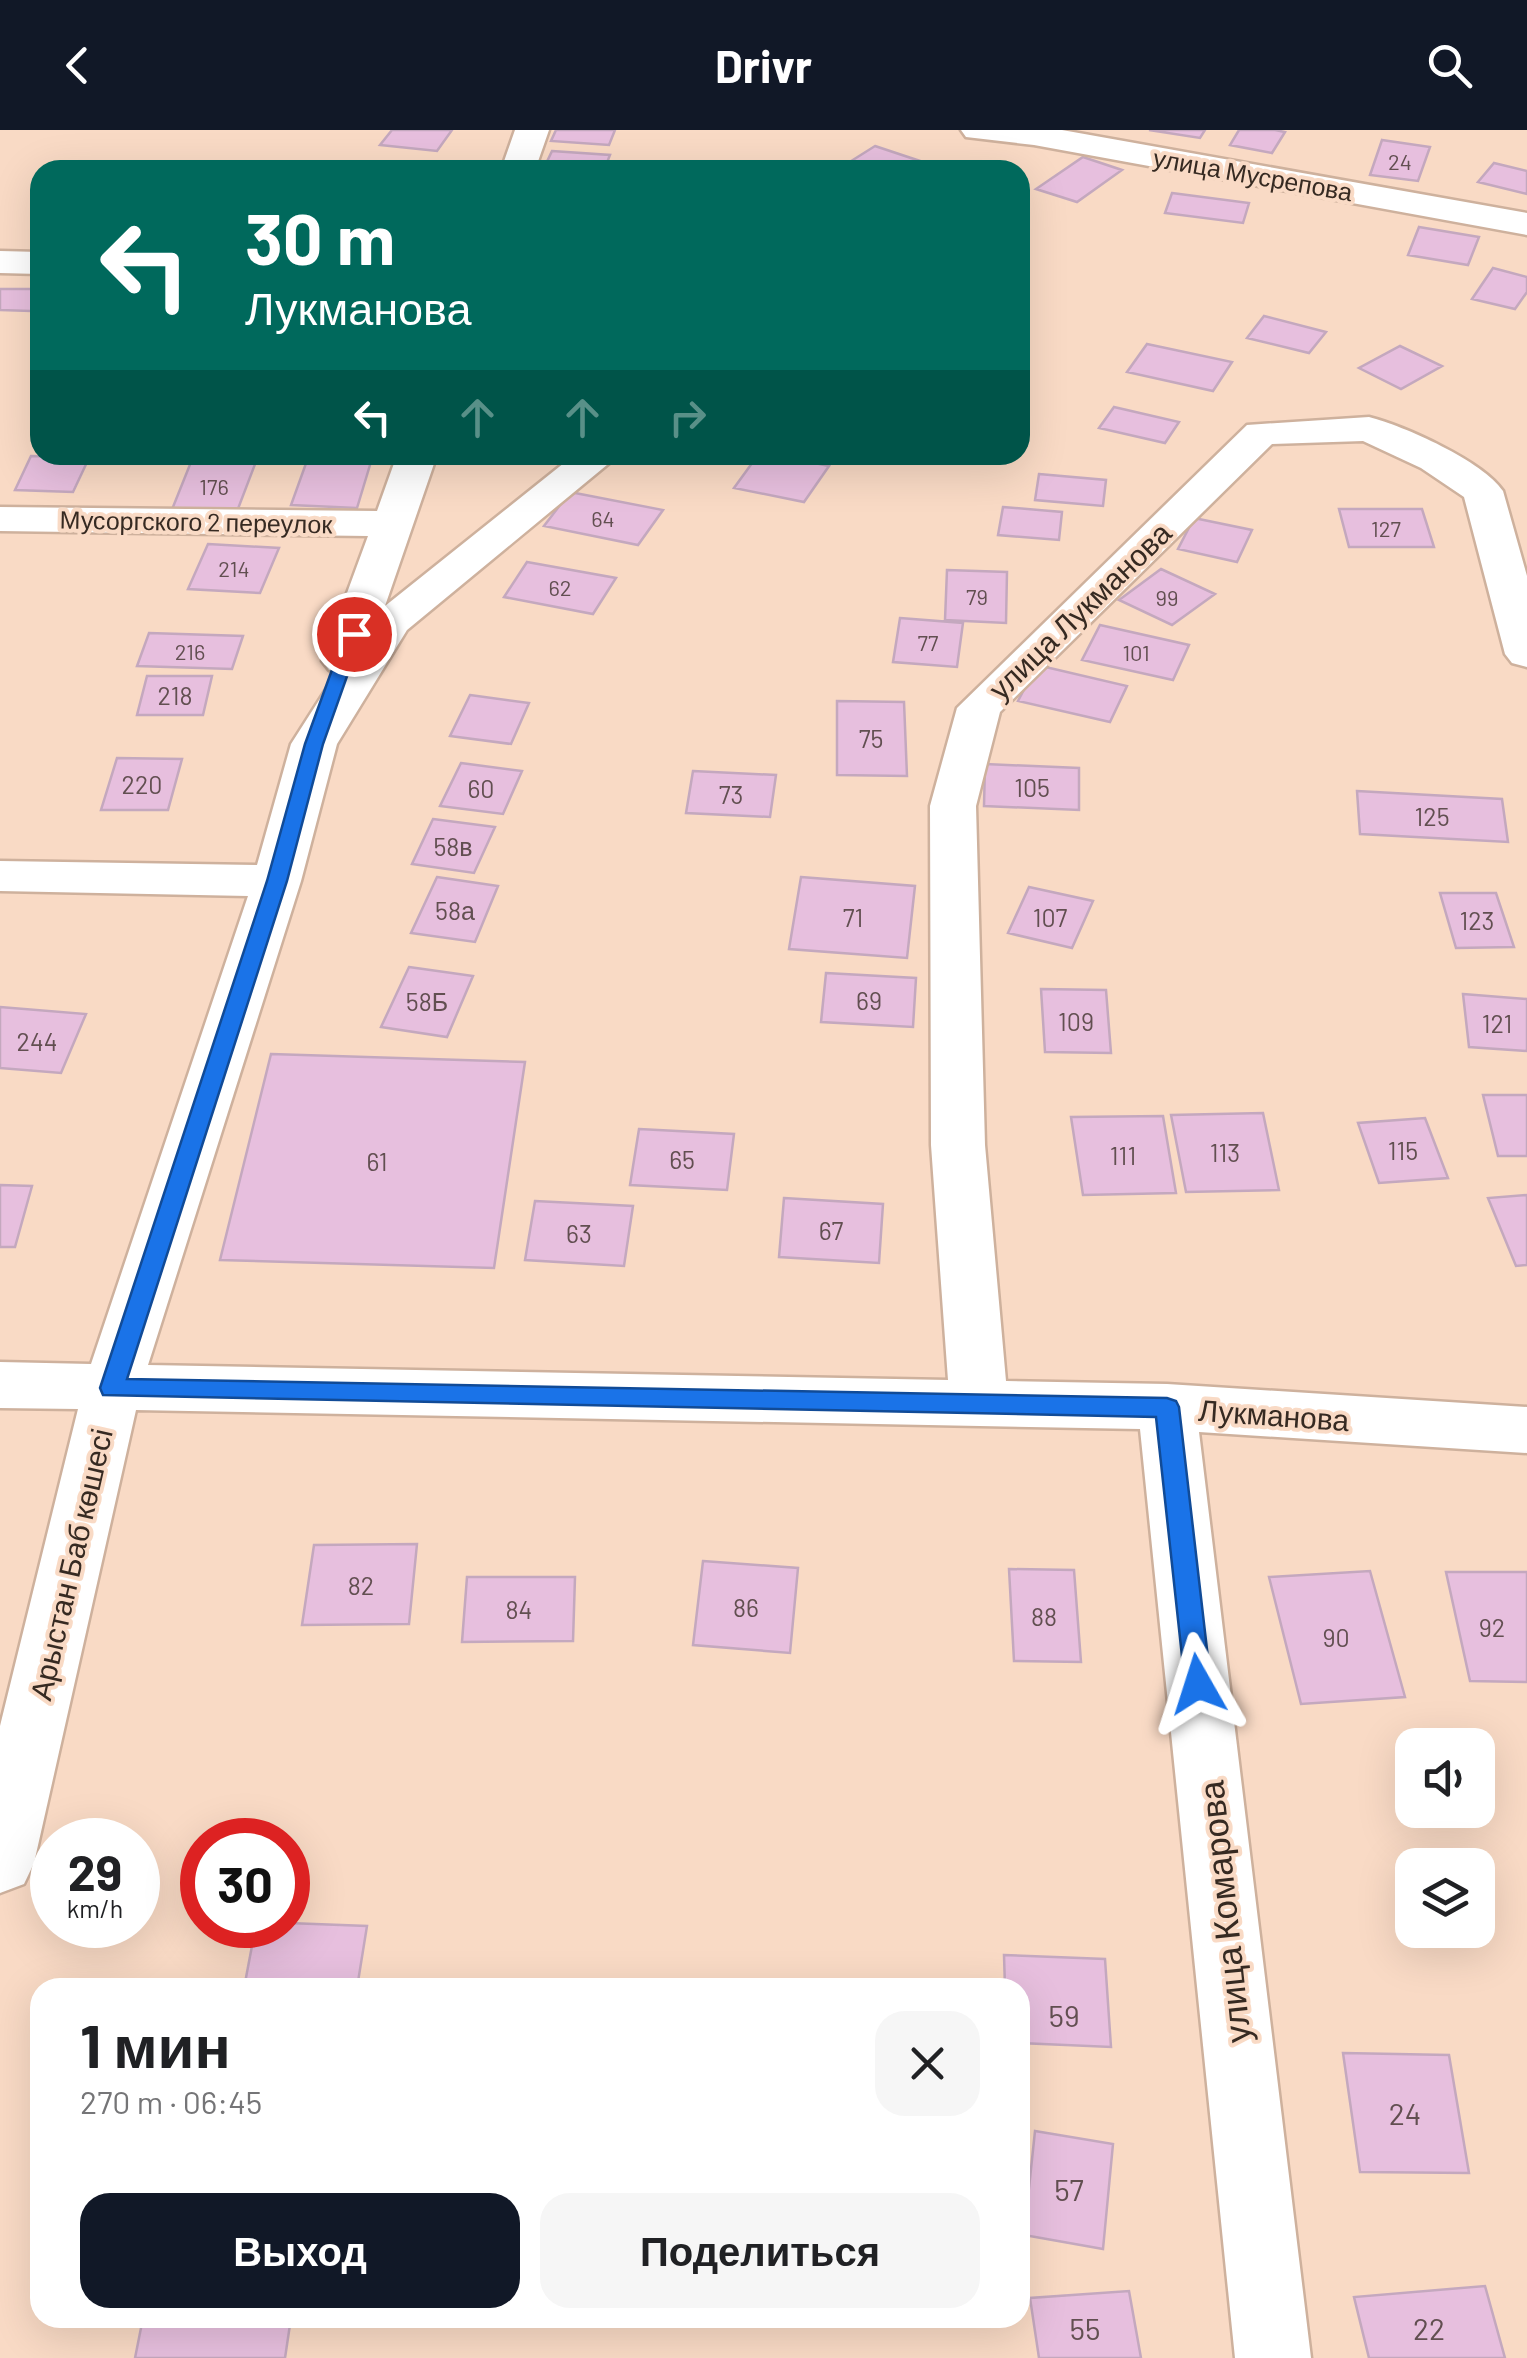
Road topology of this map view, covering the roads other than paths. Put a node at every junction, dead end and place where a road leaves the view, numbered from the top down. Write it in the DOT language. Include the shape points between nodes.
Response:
graph roads {
  1 [pos="532,130"];
  2 [pos="978,130"];
  3 [pos="1038,132"];
  4 [pos="522,160"];
  5 [pos="997,160"];
  6 [pos="1527,224"];
  7 [pos="0,262"];
  8 [pos="30,263"];
  9 [pos="414,465"];
  10 [pos="586,465"];
  11 [pos="0,519"];
  12 [pos="393,524"];
  13 [pos="1527,654"];
  14 [pos="314,744"];
  15 [pos="0,876"];
  16 [pos="277,881"];
  17 [pos="0,1385"];
  18 [pos="112,1388"];
  19 [pos="980,1403"];
  20 [pos="1167,1407"];
  21 [pos="1527,1430"];
  22 [pos="0,1864"];
  23 [pos="1273,2358"];
  1 -- 4 [label="street"];
  2 -- 3 [label="street, улица Мусрепова"];
  3 -- 5 [label="street"];
  3 -- 6 [label="street, улица Мусрепова"];
  7 -- 8 [label="street"];
  9 -- 12 [label="street"];
  10 -- 14 [label="street, Арыстан Баб көшесі" via="390,622"];
  11 -- 12 [label="street, Мусоргского 2 переулок"];
  12 -- 14 [label="street"];
  13 -- 19 [label="street, улица Лукманова" via="1483,491 1370,429 1262,433 979,708 953,806 958,1145"];
  14 -- 16 [label="street, Арыстан Баб көшесі"];
  15 -- 16 [label="street"];
  16 -- 18 [label="street, Арыстан Баб көшесі"];
  17 -- 18 [label="street, Лукманова"];
  18 -- 19 [label="street, Лукманова"];
  18 -- 22 [label="street, Арыстан Баб көшесі"];
  19 -- 20 [label="street, Лукманова"];
  20 -- 21 [label="street, Лукманова"];
  20 -- 23 [label="street, улица Комарова"];
}
